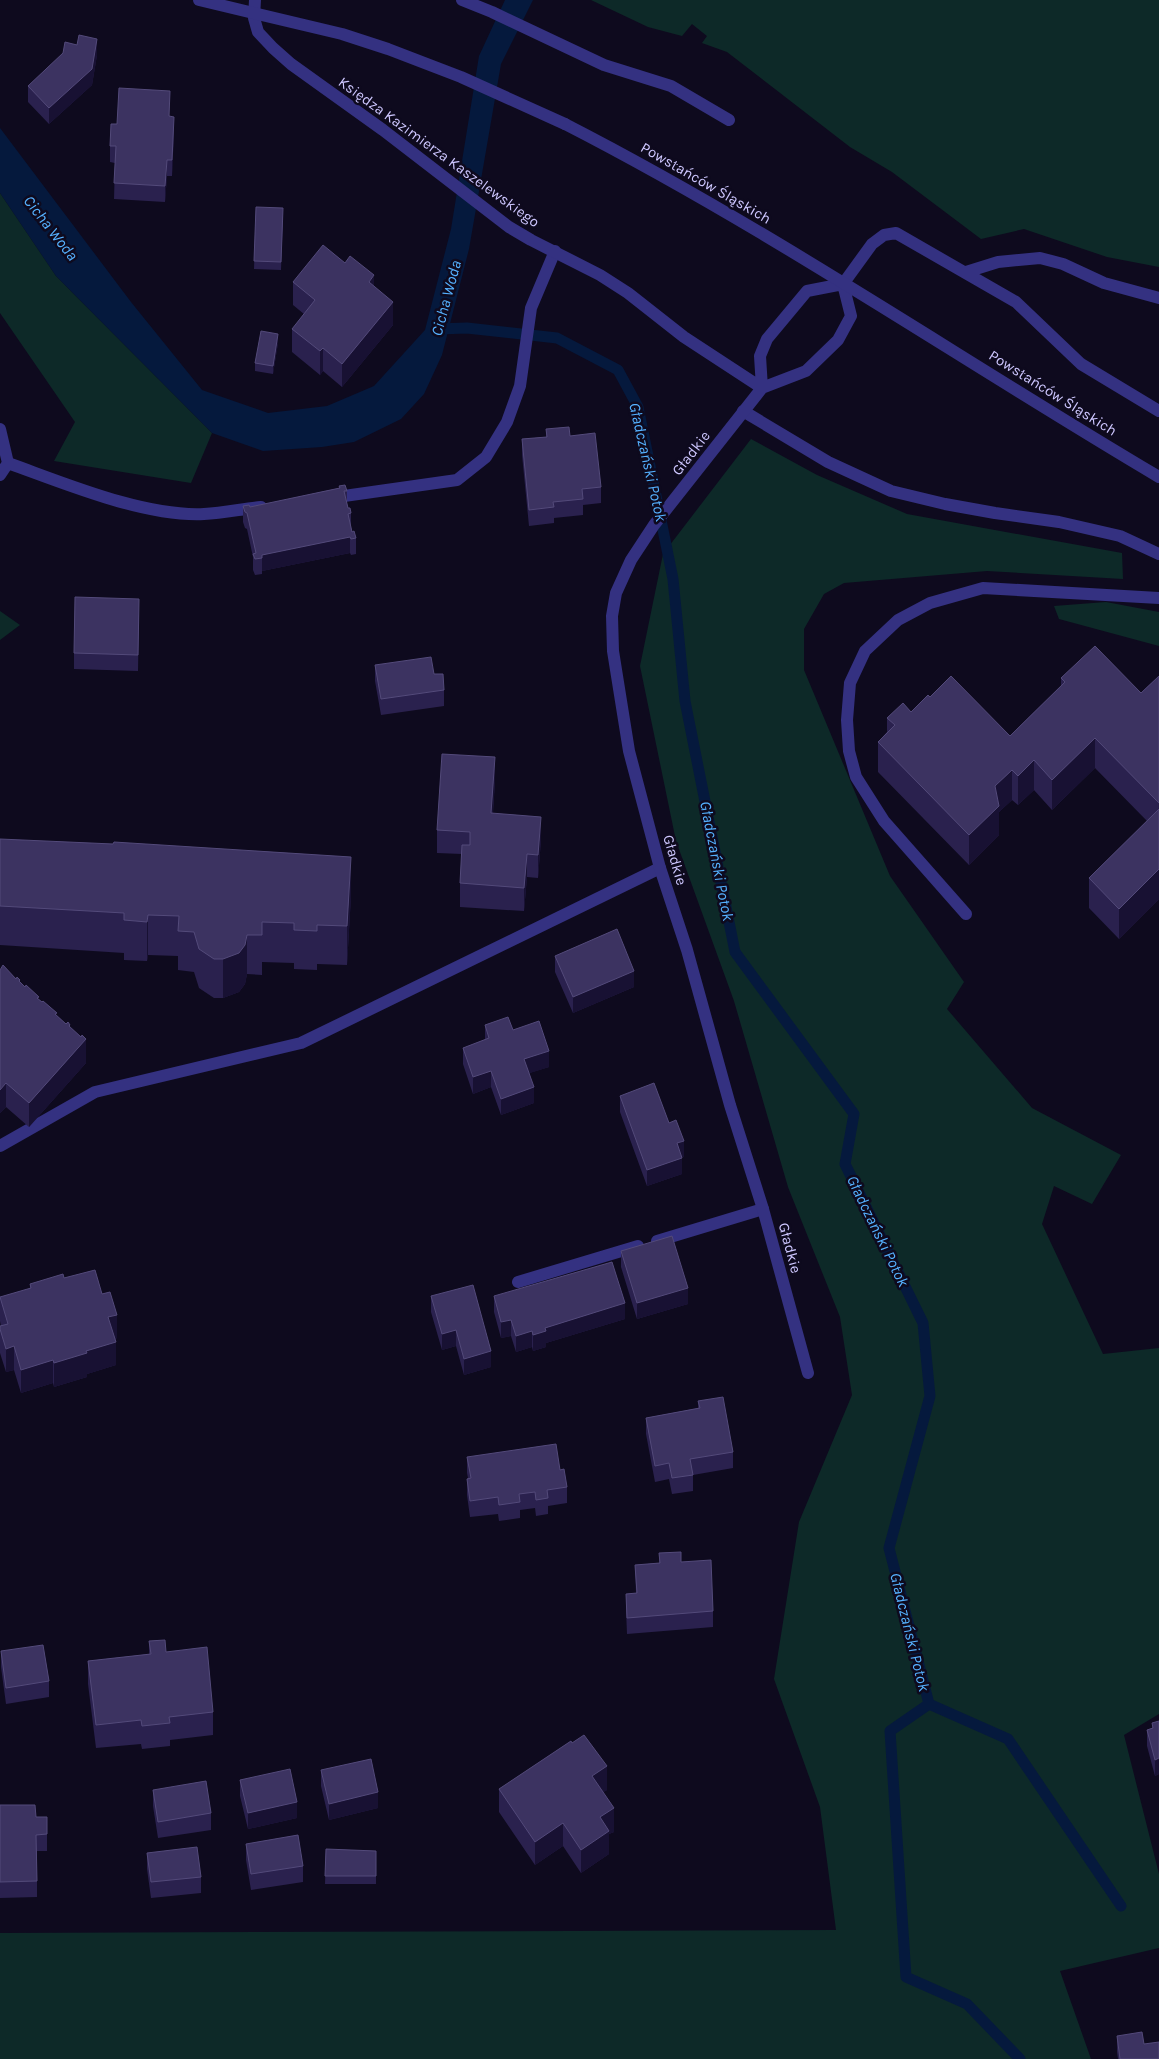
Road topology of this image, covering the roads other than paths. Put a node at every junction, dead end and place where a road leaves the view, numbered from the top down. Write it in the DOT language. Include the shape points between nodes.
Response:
graph roads {
  1 [pos="200,0"];
  2 [pos="255,0"];
  3 [pos="462,0"];
  4 [pos="729,120"];
  5 [pos="554,251"];
  6 [pos="966,272"];
  7 [pos="843,284"];
  8 [pos="1159,298"];
  9 [pos="762,388"];
  10 [pos="1159,411"];
  11 [pos="743,412"];
  12 [pos="0,429"];
  13 [pos="8,463"];
  14 [pos="0,475"];
  15 [pos="1159,477"];
  16 [pos="319,499"];
  17 [pos="271,505"];
  18 [pos="1159,554"];
  19 [pos="1159,598"];
  20 [pos="660,868"];
  21 [pos="966,914"];
  22 [pos="0,1146"];
  23 [pos="763,1209"];
  24 [pos="518,1282"];
  25 [pos="808,1373"];
  1 -- 7 [label="street, Powstańców Śląskich, bridge" via="342,34 461,77 622,153"];
  2 -- 5 [label="street, Księdza Kazimierza Kaszelewskiego" via="254,18 258,32 291,64 509,227"];
  3 -- 4 [label="street" via="604,65 671,86"];
  5 -- 9 [label="street, Księdza Kazimierza Kaszelewskiego" via="628,293 684,337"];
  5 -- 16 [label="street" via="531,308 520,386 507,422 486,457 457,480"];
  6 -- 7 [label="street" via="896,233 884,235 872,244"];
  6 -- 8 [label="street" via="998,262 1040,258"];
  6 -- 10 [label="street" via="1016,302 1081,364"];
  7 -- 9 [label="street" via="807,291 767,339 760,356"];
  7 -- 9 [label="street" via="851,316 838,340 806,371"];
  7 -- 15 [label="street, Powstańców Śląskich"];
  9 -- 11 [label="street, Gładkie"];
  11 -- 18 [label="street" via="828,462 891,491 995,514 1059,522 1120,536"];
  11 -- 20 [label="street, Gładkie" via="630,560 614,601 613,651 629,751"];
  12 -- 13 [label="street"];
  13 -- 14 [label="street"];
  13 -- 17 [label="street" via="153,510 203,514"];
  19 -- 21 [label="street" via="983,588 930,603 898,620 865,651 850,683 847,720 849,751 856,777 884,821"];
  20 -- 22 [label="street" via="301,1043 95,1092"];
  20 -- 23 [label="street, Gładkie"];
  23 -- 24 [label="street"];
  23 -- 25 [label="street, Gładkie"];
}
